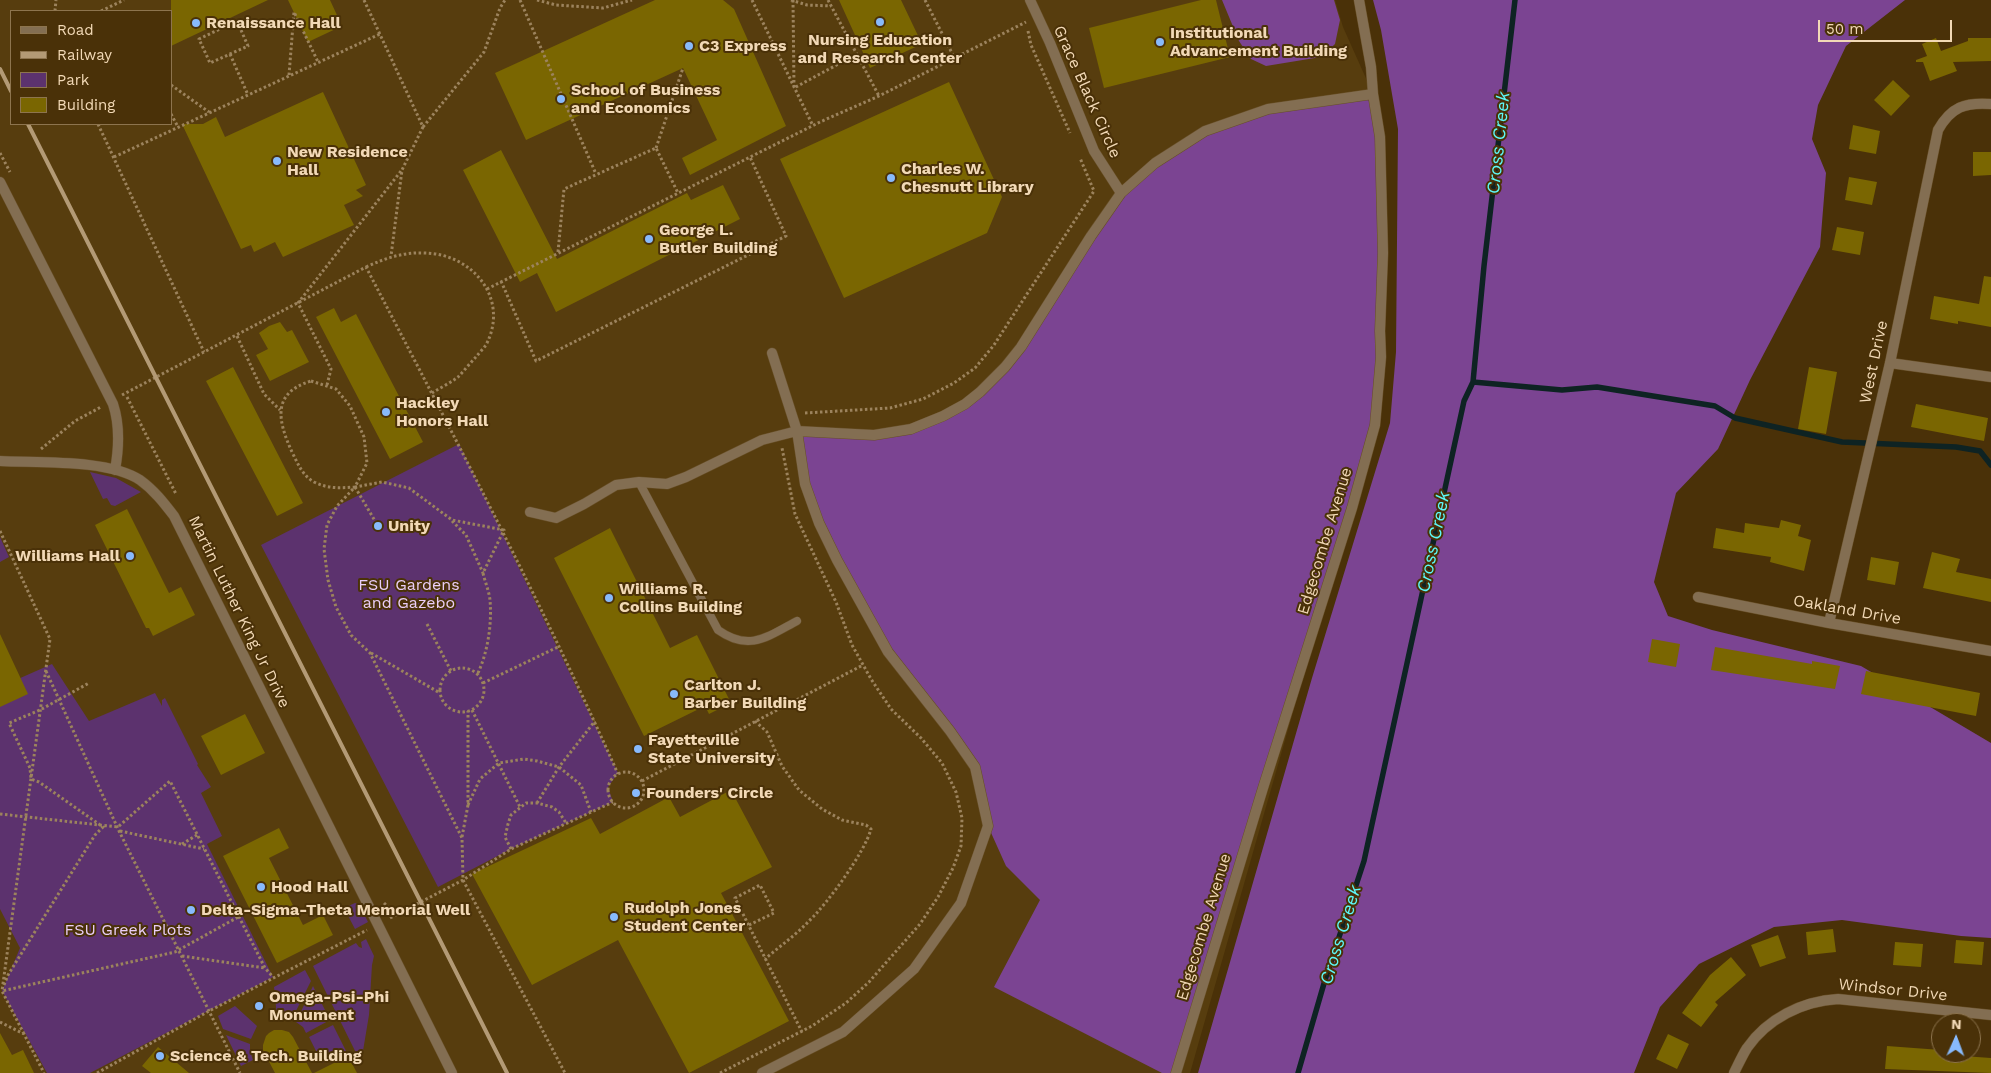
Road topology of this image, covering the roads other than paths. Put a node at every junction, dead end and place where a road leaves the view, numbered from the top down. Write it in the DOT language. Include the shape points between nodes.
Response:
graph roads {
  1 [pos="1030,0"];
  2 [pos="1359,0"];
  3 [pos="1372,94"];
  4 [pos="1991,104"];
  5 [pos="0,182"];
  6 [pos="1121,193"];
  7 [pos="772,353"];
  8 [pos="1890,363"];
  9 [pos="1991,377"];
  10 [pos="797,431"];
  11 [pos="0,461"];
  12 [pos="115,470"];
  13 [pos="639,482"];
  14 [pos="530,512"];
  15 [pos="1698,597"];
  16 [pos="797,621"];
  17 [pos="1828,623"];
  18 [pos="1991,651"];
  19 [pos="1991,1015"];
  20 [pos="452,1073"];
  21 [pos="762,1073"];
  22 [pos="1176,1073"];
  23 [pos="1734,1073"];
  1 -- 6 [label="street, Grace Black Circle" via="1094,151"];
  2 -- 3 [label="street, Edgecombe Avenue" via="1371,68"];
  3 -- 6 [label="street" via="1268,109 1227,122 1205,131 1155,163"];
  3 -- 22 [label="street, Edgecombe Avenue" via="1380,137 1382,253 1381,357 1375,425"];
  4 -- 8 [label="street, West Drive" via="1964,105 1953,111 1938,130"];
  5 -- 12 [label="street" via="111,402 118,424"];
  6 -- 10 [label="street" via="1021,347 986,388 965,404 937,419 902,431 874,435"];
  7 -- 10 [label="street"];
  8 -- 9 [label="street"];
  8 -- 17 [label="street, West Drive"];
  10 -- 13 [label="street" via="762,440 667,484"];
  10 -- 21 [label="street" via="805,484 833,552 888,652 975,767 988,826 961,903 914,969 843,1032"];
  11 -- 12 [label="street, Martin Luther King Jr Drive" via="96,465"];
  12 -- 20 [label="street, Martin Luther King Jr Drive" via="128,473 153,491 174,516"];
  13 -- 14 [label="street" via="616,485 556,518"];
  13 -- 16 [label="lane" via="718,630 730,638 750,642"];
  15 -- 17 [label="street, Oakland Drive"];
  17 -- 18 [label="street, Oakland Drive"];
  19 -- 23 [label="street, Windsor Drive" via="1838,999 1813,1002 1770,1024 1745,1050"];
}
